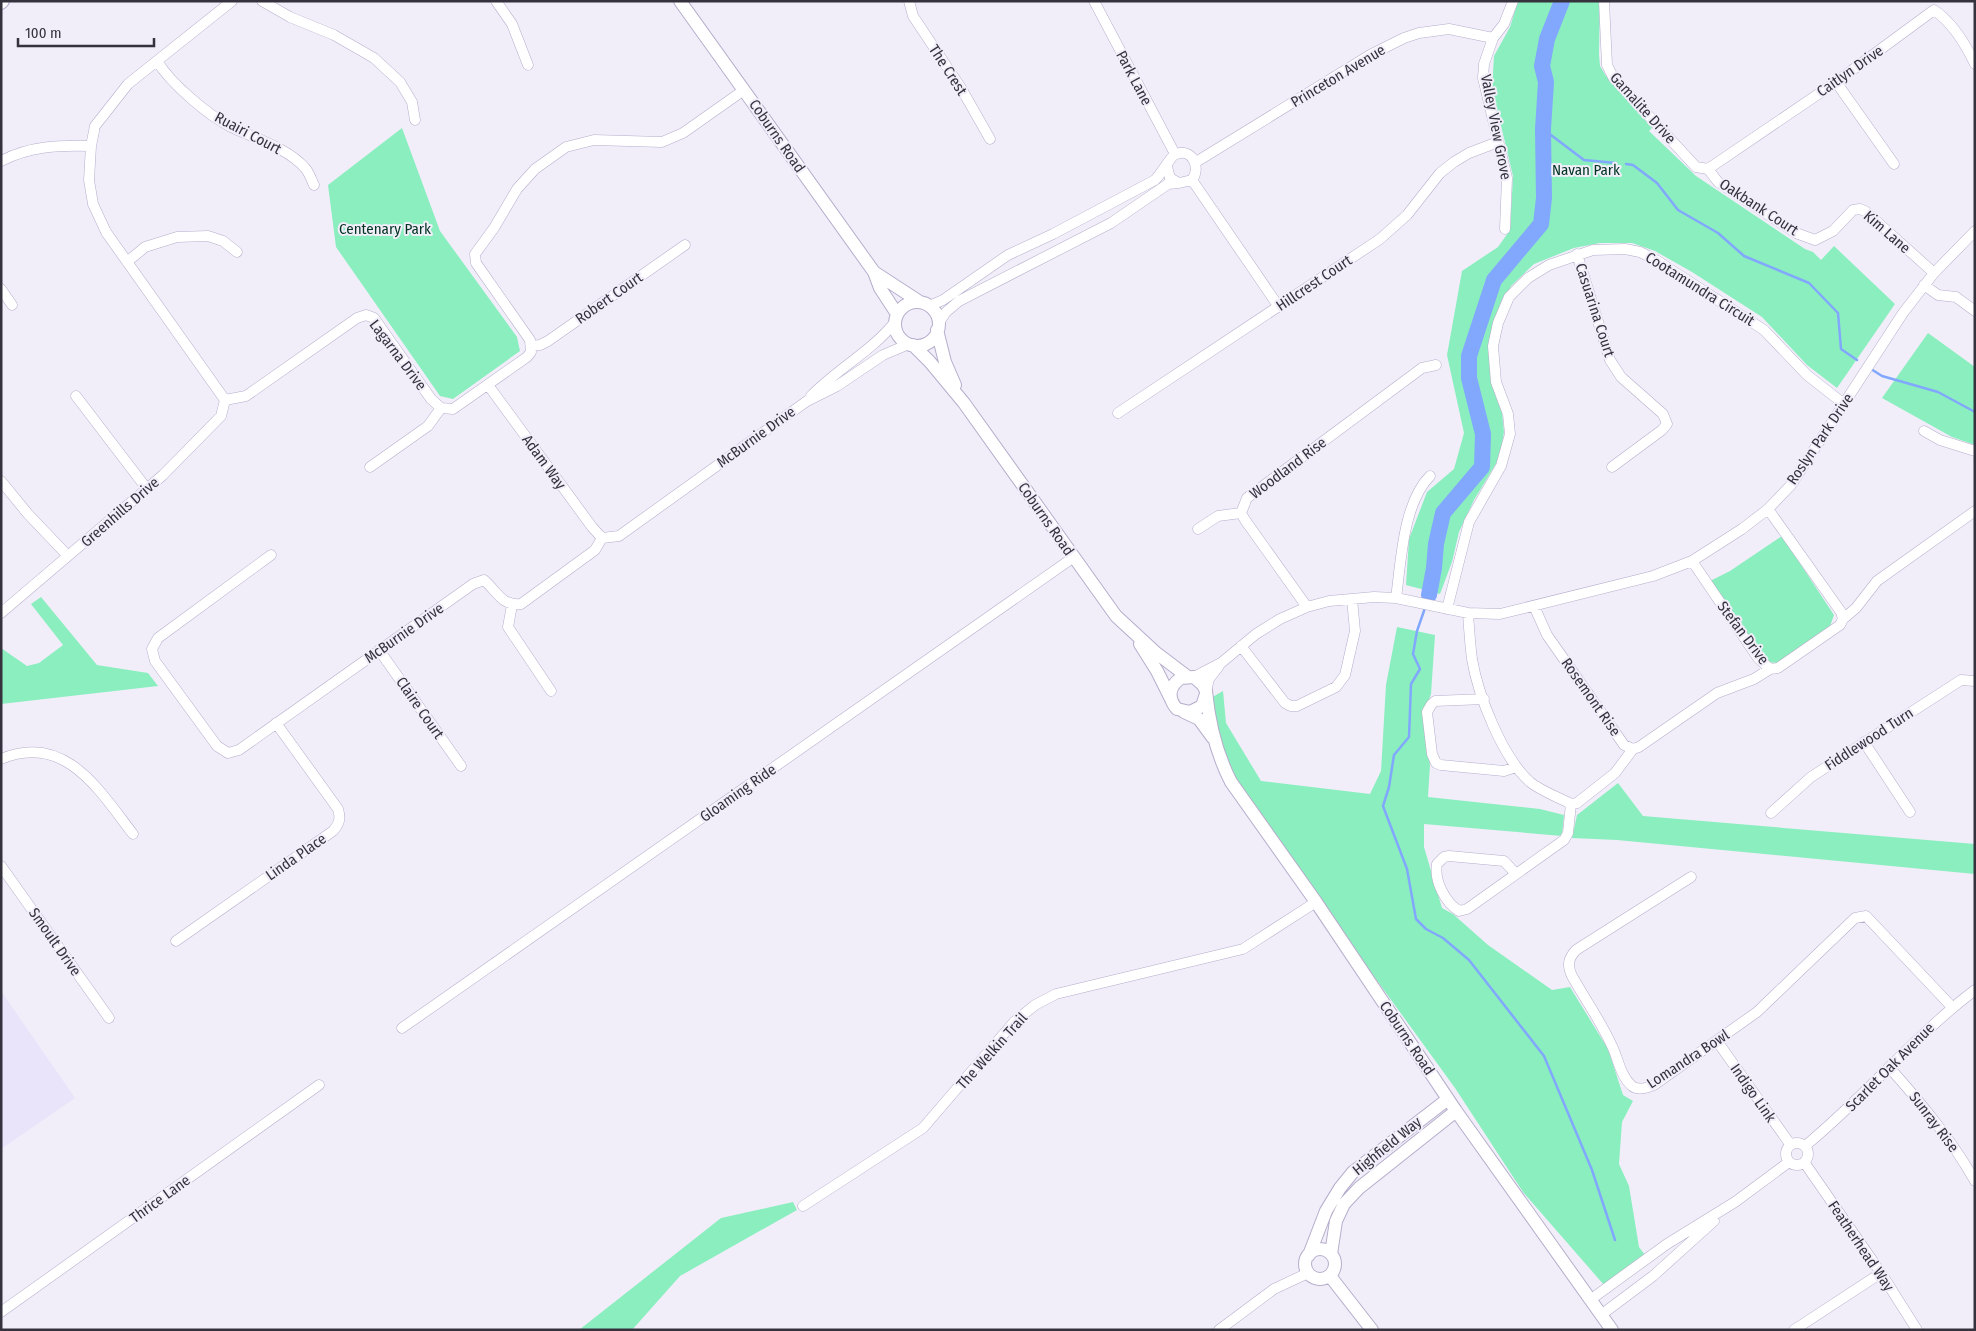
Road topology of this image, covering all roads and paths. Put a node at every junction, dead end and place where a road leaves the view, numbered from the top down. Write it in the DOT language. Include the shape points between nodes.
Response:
graph roads {
  1 [pos="232,1"];
  2 [pos="262,1"];
  3 [pos="496,1"];
  4 [pos="680,1"];
  5 [pos="909,1"];
  6 [pos="1094,1"];
  7 [pos="1513,1"];
  8 [pos="1604,1"];
  9 [pos="1493,38"];
  10 [pos="157,61"];
  11 [pos="1975,64"];
  12 [pos="528,65"];
  13 [pos="1836,82"];
  14 [pos="744,90"];
  15 [pos="415,120"];
  16 [pos="990,139"];
  17 [pos="1498,142"];
  18 [pos="91,146"];
  19 [pos="1175,154"];
  20 [pos="1,161"];
  21 [pos="1196,162"];
  22 [pos="1894,164"];
  23 [pos="1167,167"];
  24 [pos="1708,169"];
  25 [pos="1192,180"];
  26 [pos="1179,183"];
  27 [pos="314,184"];
  28 [pos="1505,229"];
  29 [pos="1975,231"];
  30 [pos="1815,240"];
  31 [pos="684,245"];
  32 [pos="237,252"];
  33 [pos="1577,254"];
  34 [pos="127,262"];
  35 [pos="874,272"];
  36 [pos="1934,274"];
  37 [pos="1924,285"];
  38 [pos="1,289"];
  39 [pos="924,304"];
  40 [pos="12,305"];
  41 [pos="1279,307"];
  42 [pos="1975,310"];
  43 [pos="896,318"];
  44 [pos="938,327"];
  45 [pos="911,344"];
  46 [pos="532,346"];
  47 [pos="1436,365"];
  48 [pos="488,385"];
  49 [pos="76,396"];
  50 [pos="225,400"];
  51 [pos="807,401"];
  52 [pos="964,403"];
  53 [pos="1844,404"];
  54 [pos="441,408"];
  55 [pos="1118,413"];
  56 [pos="1924,431"];
  57 [pos="1975,451"];
  58 [pos="370,467"];
  59 [pos="1612,468"];
  60 [pos="1430,476"];
  61 [pos="1,481"];
  62 [pos="147,489"];
  63 [pos="1768,509"];
  64 [pos="1975,511"];
  65 [pos="1241,513"];
  66 [pos="1198,529"];
  67 [pos="602,538"];
  68 [pos="271,555"];
  69 [pos="68,556"];
  70 [pos="1074,558"];
  71 [pos="1692,561"];
  72 [pos="1352,598"];
  73 [pos="1396,598"];
  74 [pos="512,605"];
  75 [pos="1534,606"];
  76 [pos="1307,607"];
  77 [pos="1447,609"];
  78 [pos="1,613"];
  79 [pos="1468,613"];
  80 [pos="1843,619"];
  81 [pos="1133,632"];
  82 [pos="1242,646"];
  83 [pos="379,650"];
  84 [pos="1221,663"];
  85 [pos="1770,669"];
  86 [pos="1191,677"];
  87 [pos="1975,681"];
  88 [pos="552,691"];
  89 [pos="1206,692"];
  90 [pos="1171,699"];
  91 [pos="1484,699"];
  92 [pos="1183,712"];
  93 [pos="276,724"];
  94 [pos="1214,740"];
  95 [pos="1864,742"];
  96 [pos="1633,749"];
  97 [pos="1,759"];
  98 [pos="461,766"];
  99 [pos="1516,767"];
  100 [pos="1570,804"];
  101 [pos="1910,812"];
  102 [pos="1771,813"];
  103 [pos="133,834"];
  104 [pos="1,866"];
  105 [pos="1516,874"];
  106 [pos="1690,877"];
  107 [pos="1316,902"];
  108 [pos="176,941"];
  109 [pos="1975,990"];
  110 [pos="1952,1007"];
  111 [pos="109,1018"];
  112 [pos="402,1028"];
  113 [pos="1717,1041"];
  114 [pos="1889,1067"];
  115 [pos="319,1085"];
  116 [pos="1448,1099"];
  117 [pos="1456,1111"];
  118 [pos="1790,1144"];
  119 [pos="1805,1146"];
  120 [pos="1789,1162"];
  121 [pos="1804,1162"];
  122 [pos="1975,1181"];
  123 [pos="1735,1202"];
  124 [pos="803,1206"];
  125 [pos="1331,1254"];
  126 [pos="1309,1255"];
  127 [pos="1308,1273"];
  128 [pos="1881,1273"];
  129 [pos="1330,1276"];
  130 [pos="1590,1300"];
  131 [pos="1,1312"];
  132 [pos="1602,1315"];
  133 [pos="1219,1330"];
  134 [pos="1372,1330"];
  135 [pos="1612,1330"];
  136 [pos="1794,1330"];
  137 [pos="1917,1330"];
  1 -- 10 [label="street"];
  2 -- 15 [label="street" via="374,58 400,82 412,102"];
  3 -- 12 [label="street" via="512,24"];
  4 -- 14 [label="street, Coburns Road"];
  5 -- 16 [label="street, The Crest" via="913,16"];
  6 -- 19 [label="street, Park Lane"];
  7 -- 9 [label="street, Valley View Grove" via="1504,24"];
  8 -- 24 [label="street, Gamalite Drive" via="1607,65 1614,77 1696,167"];
  9 -- 17 [label="street, Valley View Grove" via="1483,78"];
  9 -- 21 [label="street, Princeton Avenue" via="1450,29 1419,32 1404,38 1370,55"];
  10 -- 18 [label="street" via="128,84 111,104 95,126"];
  10 -- 27 [label="street, Ruairi Court" via="198,105 230,126 282,150 305,168"];
  11 -- 13 [label="street, Caitlyn Drive" via="1947,19 1934,10"];
  13 -- 22 [label="street"];
  13 -- 24 [label="street, Caitlyn Drive"];
  14 -- 35 [label="street, Coburns Road"];
  14 -- 46 [label="street" via="683,132 662,142 594,140 566,147 535,168 517,189 475,254 476,263"];
  17 -- 28 [label="street, Valley View Grove" via="1507,178"];
  17 -- 41 [label="street, Hillcrest Court" via="1454,162 1380,239"];
  18 -- 20 [label="street" via="55,145 17,153"];
  18 -- 34 [label="street" via="89,180 93,204 106,232"];
  19 -- 21 [label="street" via="1188,154"];
  19 -- 23 [label="street"];
  21 -- 25 [label="street"];
  23 -- 26 [label="street" via="1170,178"];
  23 -- 39 [label="street" via="1155,180 1008,255 943,300"];
  24 -- 30 [label="street, Oakbank Court" via="1718,182 1796,233"];
  25 -- 26 [label="street"];
  25 -- 41 [label="street"];
  26 -- 44 [label="street" via="1168,184 1111,223 959,301 946,312"];
  29 -- 36 [label="street, Roslyn Park Drive"];
  30 -- 36 [label="street, Kim Lane" via="1833,231 1854,210 1860,209"];
  31 -- 46 [label="street, Robert Court" via="548,341"];
  32 -- 34 [label="street" via="223,241 208,236 177,237 145,247"];
  33 -- 53 [label="street, Cootamundra Circuit" via="1625,249 1656,260 1764,330 1807,375"];
  33 -- 59 [label="street, Casuarina Court" via="1610,360 1621,377 1663,414 1667,424"];
  33 -- 77 [label="street, Cootamundra Circuit" via="1528,278 1509,297 1498,323 1493,346 1496,382 1508,414 1510,434 1501,466 1469,522"];
  34 -- 50 [label="street"];
  35 -- 39 [label="street, Coburns Road"];
  35 -- 43 [label="street, Coburns Road"];
  36 -- 37 [label="street, Roslyn Park Drive"];
  37 -- 42 [label="street" via="1938,295 1956,297"];
  37 -- 53 [label="street, Roslyn Park Drive"];
  38 -- 40 [label="street"];
  39 -- 43 [label="street" via="906,304"];
  39 -- 44 [label="street" via="936,314"];
  41 -- 55 [label="street, Hillcrest Court"];
  43 -- 45 [label="street" via="898,335"];
  43 -- 51 [label="street, McBurnie Drive" via="885,334 826,380"];
  44 -- 45 [label="street" via="930,340 919,345"];
  44 -- 52 [label="street, Coburns Road" via="948,369"];
  45 -- 51 [label="street, McBurnie Drive" via="883,355 837,386"];
  45 -- 52 [label="street, Coburns Road"];
  46 -- 48 [label="street" via="527,357"];
  47 -- 65 [label="street, Woodland Rise" via="1422,368 1247,498"];
  48 -- 54 [label="street" via="453,409"];
  48 -- 67 [label="street, Adam Way"];
  49 -- 62 [label="street"];
  50 -- 54 [label="street, Lagarna Drive" via="246,396 357,318 366,315 374,318"];
  50 -- 62 [label="street, Greenhills Drive" via="221,416"];
  51 -- 67 [label="street, McBurnie Drive" via="619,536"];
  52 -- 70 [label="street, Coburns Road"];
  53 -- 63 [label="street, Roslyn Park Drive" via="1791,485"];
  54 -- 58 [label="street" via="428,426"];
  56 -- 57 [label="street" via="1940,440"];
  60 -- 73 [label="street" via="1419,491 1407,525"];
  61 -- 69 [label="street"];
  62 -- 69 [label="street, Greenhills Drive"];
  63 -- 71 [label="street, Roslyn Park Drive"];
  63 -- 80 [label="street"];
  64 -- 80 [label="street, Stefan Drive" via="1877,581"];
  65 -- 66 [label="street" via="1218,516"];
  65 -- 76 [label="street, Woodland Rise"];
  67 -- 74 [label="street" via="595,550 521,604"];
  68 -- 93 [label="street, McBurnie Drive" via="158,638 152,650 155,661 217,746 228,754"];
  69 -- 78 [label="street, Greenhills Drive"];
  70 -- 81 [label="street, Coburns Road" via="1116,616"];
  70 -- 112 [label="street, Gloaming Ride"];
  71 -- 75 [label="street, Roslyn Park Drive" via="1653,576"];
  71 -- 85 [label="street, Stefan Drive" via="1758,658"];
  72 -- 73 [label="street, Roslyn Park Drive"];
  72 -- 76 [label="street, Roslyn Park Drive"];
  72 -- 82 [label="street" via="1355,631 1346,675 1336,687 1297,706 1285,703"];
  73 -- 77 [label="street, Roslyn Park Drive"];
  74 -- 83 [label="street, McBurnie Drive" via="484,580 473,584"];
  74 -- 88 [label="street" via="508,627"];
  75 -- 79 [label="street, Roslyn Park Drive" via="1500,614"];
  75 -- 96 [label="street, Rosemont Rise" via="1547,635 1624,745"];
  76 -- 82 [label="street, Roslyn Park Drive" via="1280,619"];
  77 -- 79 [label="street, Roslyn Park Drive"];
  79 -- 91 [label="street" via="1472,660"];
  80 -- 85 [label="street, Stefan Drive" via="1840,625 1778,668"];
  81 -- 86 [label="street, Coburns Road"];
  81 -- 90 [label="street, Coburns Road"];
  82 -- 84 [label="street, Roslyn Park Drive"];
  83 -- 93 [label="street, McBurnie Drive"];
  83 -- 98 [label="street, Claire Court"];
  84 -- 86 [label="street, Roslyn Park Drive"];
  84 -- 89 [label="street, Roslyn Park Drive" via="1209,679"];
  85 -- 96 [label="street, Rosemont Rise" via="1754,679 1717,692"];
  86 -- 89 [label="street" via="1204,685"];
  86 -- 90 [label="street" via="1176,681 1172,686"];
  87 -- 95 [label="street, Fiddlewood Turn" via="1961,680"];
  89 -- 92 [label="street" via="1205,700 1196,711"];
  89 -- 94 [label="street, Coburns Road"];
  90 -- 92 [label="street"];
  91 -- 99 [label="street" via="1497,734"];
  91 -- 99 [label="street" via="1435,701 1430,705 1432,754 1441,765 1504,771"];
  92 -- 94 [label="street, Coburns Road" via="1199,719"];
  93 -- 108 [label="street, Linda Place" via="338,810 338,825"];
  94 -- 107 [label="street, Coburns Road" via="1220,762 1231,782"];
  95 -- 101 [label="street"];
  95 -- 102 [label="street, Fiddlewood Turn" via="1811,777"];
  96 -- 100 [label="street" via="1615,773 1577,803"];
  97 -- 103 [label="street" via="32,751 73,764 92,781"];
  99 -- 100 [label="street" via="1531,783"];
  100 -- 105 [label="street" via="1568,833 1564,840"];
  104 -- 111 [label="street, Smoult Drive"];
  105 -- 105 [label="street" via="1504,861 1449,856 1439,860 1436,868 1444,896 1450,906 1459,911 1467,909"];
  106 -- 113 [label="street, Lomandra Bowl" via="1576,950 1568,966 1612,1044 1630,1085 1643,1089 1654,1085"];
  107 -- 116 [label="street, Coburns Road"];
  107 -- 124 [label="street, The Welkin Trail" via="1243,949 1056,994 1035,1005 1014,1022 923,1128"];
  109 -- 110 [label="street, Scarlet Oak Avenue"];
  110 -- 113 [label="street, Lomandra Bowl" via="1866,916 1855,918 1757,1012"];
  110 -- 114 [label="street, Scarlet Oak Avenue"];
  113 -- 118 [label="street, Indigo Link"];
  114 -- 119 [label="street, Scarlet Oak Avenue"];
  114 -- 122 [label="street, Sunray Rise" via="1922,1103"];
  115 -- 131 [label="street, Thrice Lane"];
  116 -- 117 [label="street, Coburns Road"];
  116 -- 126 [label="street, Highfield Way" via="1353,1172 1326,1211"];
  117 -- 125 [label="street, Highfield Way" via="1359,1188 1344,1204 1336,1221"];
  117 -- 130 [label="street, Coburns Road"];
  118 -- 119 [label="street" via="1796,1142"];
  118 -- 120 [label="street" via="1786,1151"];
  119 -- 121 [label="street" via="1808,1156"];
  120 -- 121 [label="street" via="1796,1165"];
  120 -- 123 [label="street"];
  121 -- 128 [label="street, Featherhead Way"];
  123 -- 130 [label="street" via="1667,1244"];
  123 -- 132 [label="street" via="1653,1276"];
  125 -- 126 [label="street" via="1318,1250"];
  125 -- 129 [label="street" via="1335,1268"];
  126 -- 127 [label="street" via="1306,1263"];
  127 -- 129 [label="street" via="1320,1279"];
  127 -- 133 [label="street" via="1274,1289"];
  128 -- 136 [label="street"];
  128 -- 137 [label="street, Featherhead Way"];
  129 -- 134 [label="street"];
  130 -- 132 [label="street, Coburns Road"];
  132 -- 135 [label="street, Coburns Road"];
}
